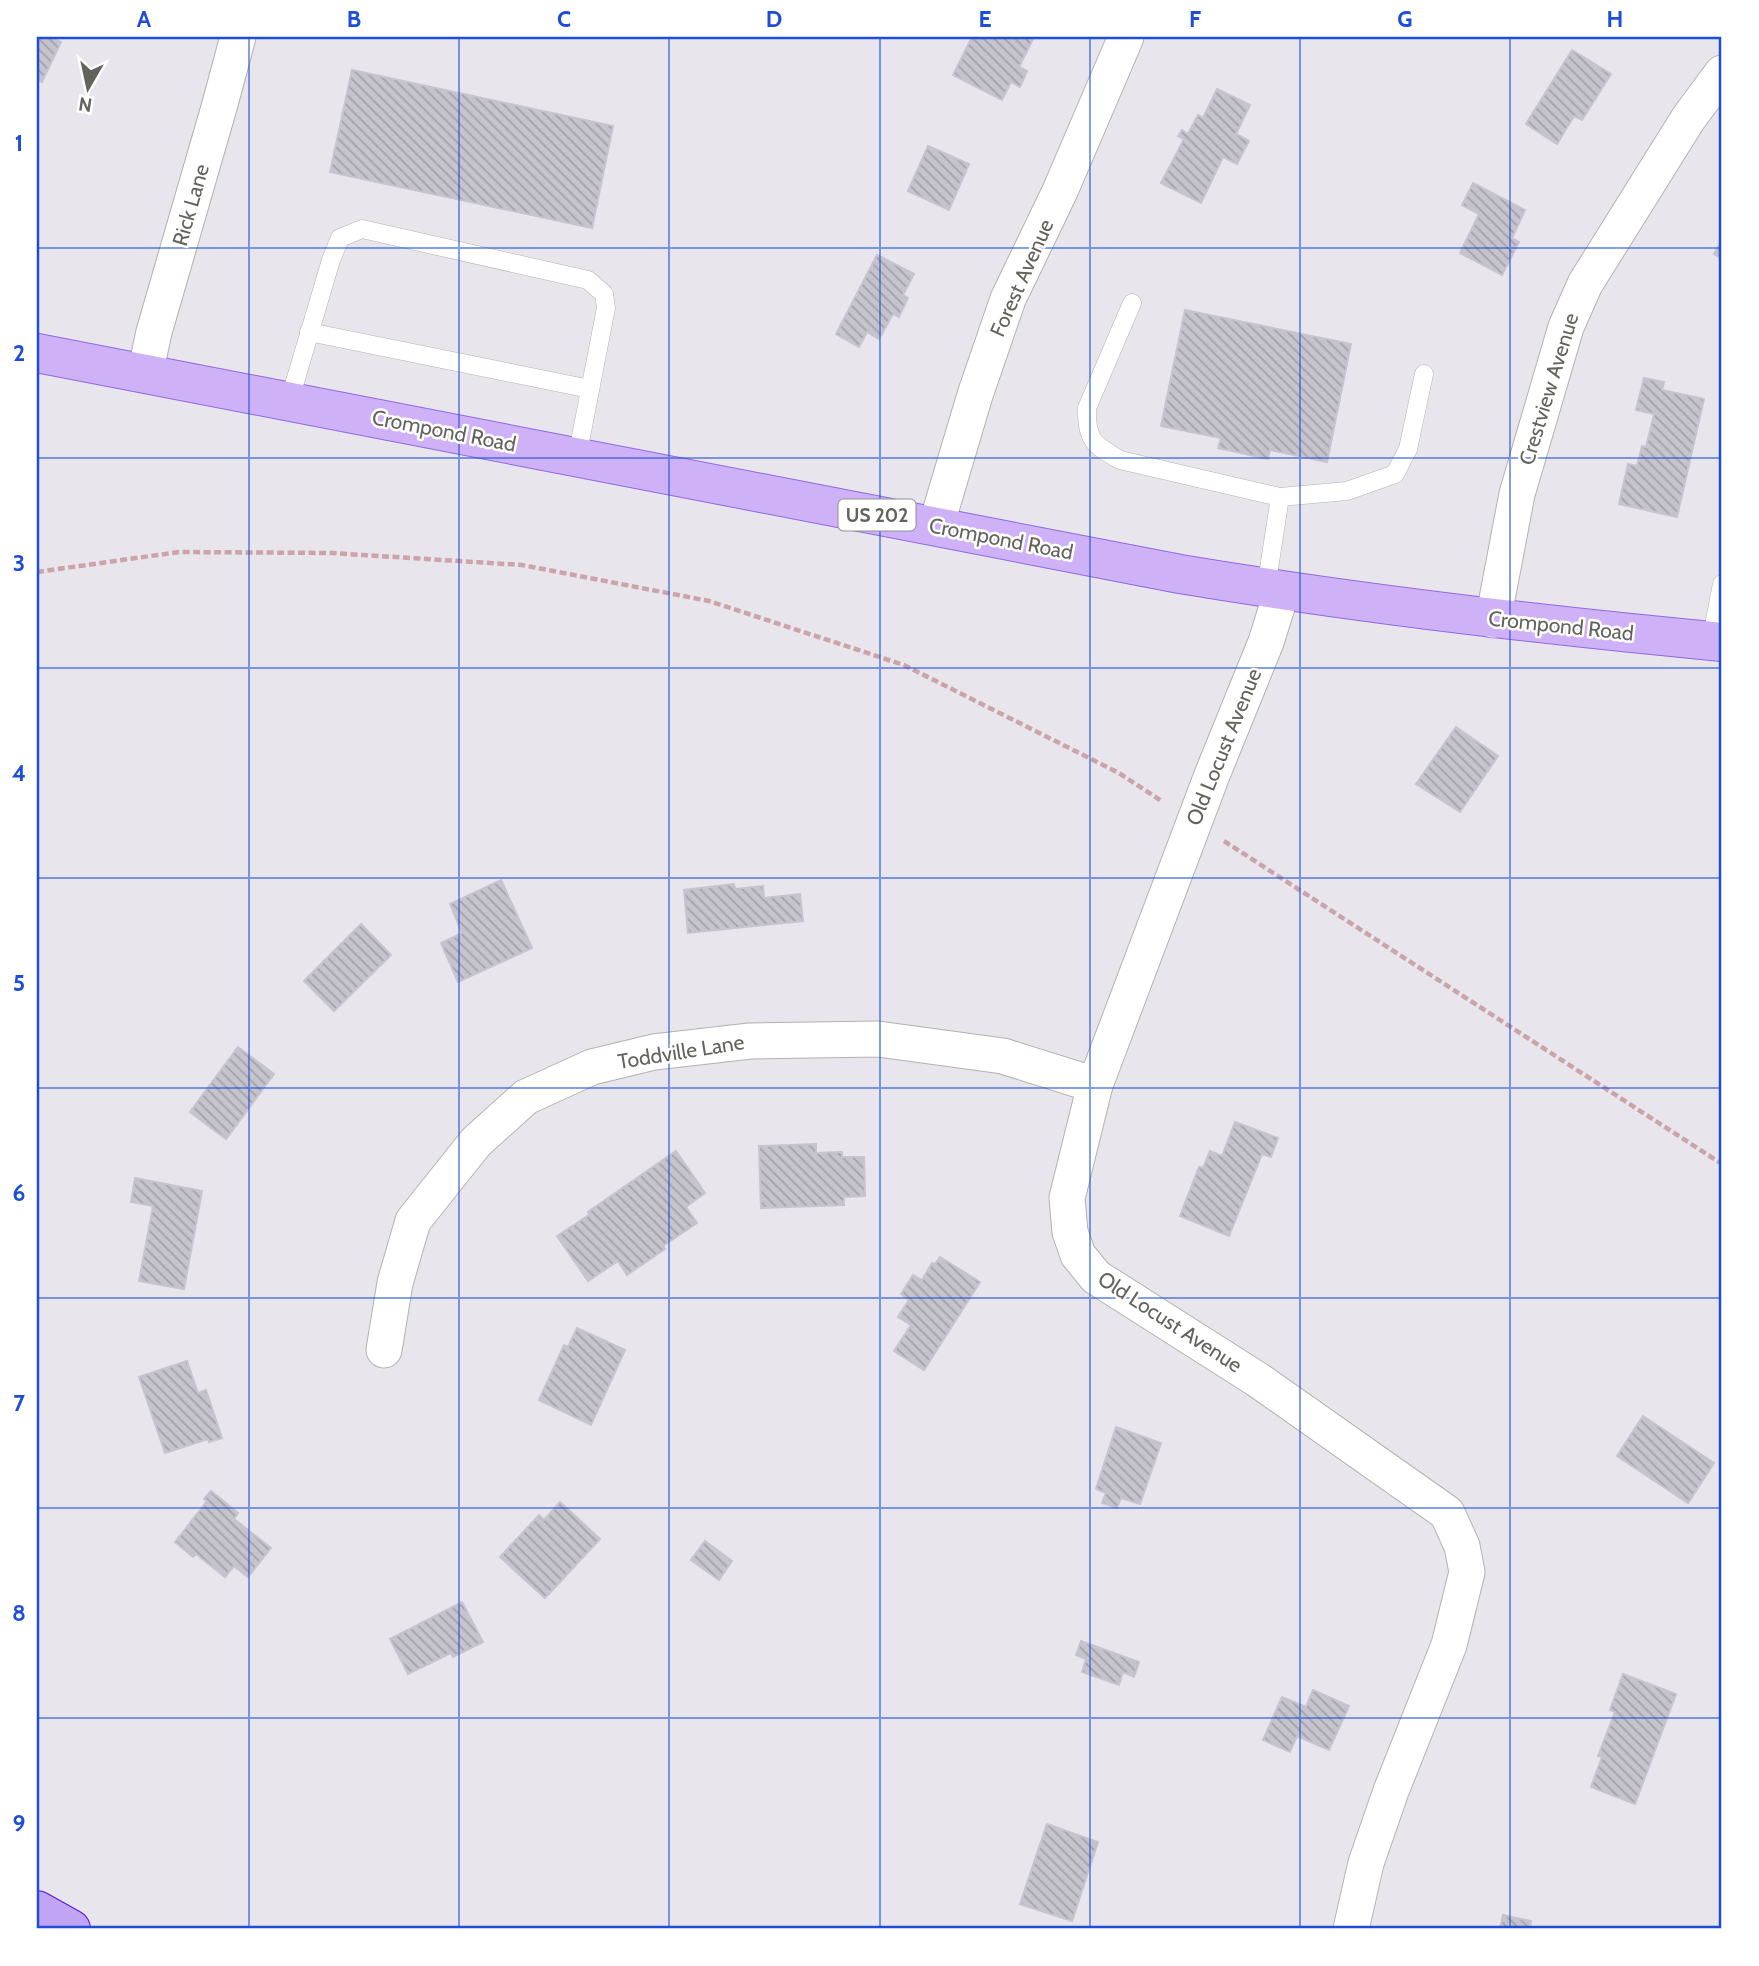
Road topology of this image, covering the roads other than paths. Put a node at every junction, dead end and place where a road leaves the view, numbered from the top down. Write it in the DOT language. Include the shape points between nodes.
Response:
graph roads {
  1 [pos="238,37"];
  2 [pos="1126,37"];
  3 [pos="1722,73"];
  4 [pos="1132,303"];
  5 [pos="309,332"];
  6 [pos="37,353"];
  7 [pos="145,374"];
  8 [pos="1424,374"];
  9 [pos="590,389"];
  10 [pos="289,402"];
  11 [pos="577,457"];
  12 [pos="1280,497"];
  13 [pos="936,526"];
  14 [pos="1722,584"];
  15 [pos="1274,590"];
  16 [pos="1493,620"];
  17 [pos="1717,642"];
  18 [pos="1095,1085"];
  19 [pos="384,1350"];
  20 [pos="37,1910"];
  21 [pos="71,1929"];
  22 [pos="1351,1929"];
  1 -- 7 [label="street, Rick Lane"];
  2 -- 13 [label="street, Forest Avenue" via="1008,299"];
  3 -- 16 [label="street, Crestview Avenue" via="1585,284 1566,327 1517,494"];
  4 -- 12 [label="lane" via="1087,408 1087,426 1096,447 1120,460"];
  5 -- 9 [label="lane"];
  5 -- 9 [label="lane" via="340,238 362,229 588,280 604,293 606,308"];
  5 -- 10 [label="lane"];
  6 -- 7 [label="main road, Crompond Road / US 202"];
  7 -- 10 [label="main road, Crompond Road / US 202"];
  8 -- 12 [label="lane" via="1408,449 1395,474 1348,491"];
  9 -- 11 [label="lane"];
  10 -- 11 [label="main road, Crompond Road / US 202"];
  11 -- 13 [label="main road, Crompond Road / US 202"];
  12 -- 15 [label="lane"];
  13 -- 15 [label="main road, Crompond Road / US 202"];
  14 -- 17 [label="lane"];
  15 -- 16 [label="main road, Crompond Road / US 202"];
  15 -- 18 [label="street, Old Locust Avenue" via="1266,642"];
  16 -- 17 [label="main road, Crompond Road / US 202"];
  18 -- 19 [label="street, Toddville Lane" via="1003,1056 878,1039 750,1041 654,1052 592,1067 526,1097 476,1142 413,1221 395,1283"];
  18 -- 22 [label="street, Old Locust Avenue" via="1067,1198 1078,1255 1097,1276 1258,1380 1447,1513 1462,1546 1467,1572 1449,1645 1391,1791 1366,1864"];
  20 -- 21 [label="highway"];
}
